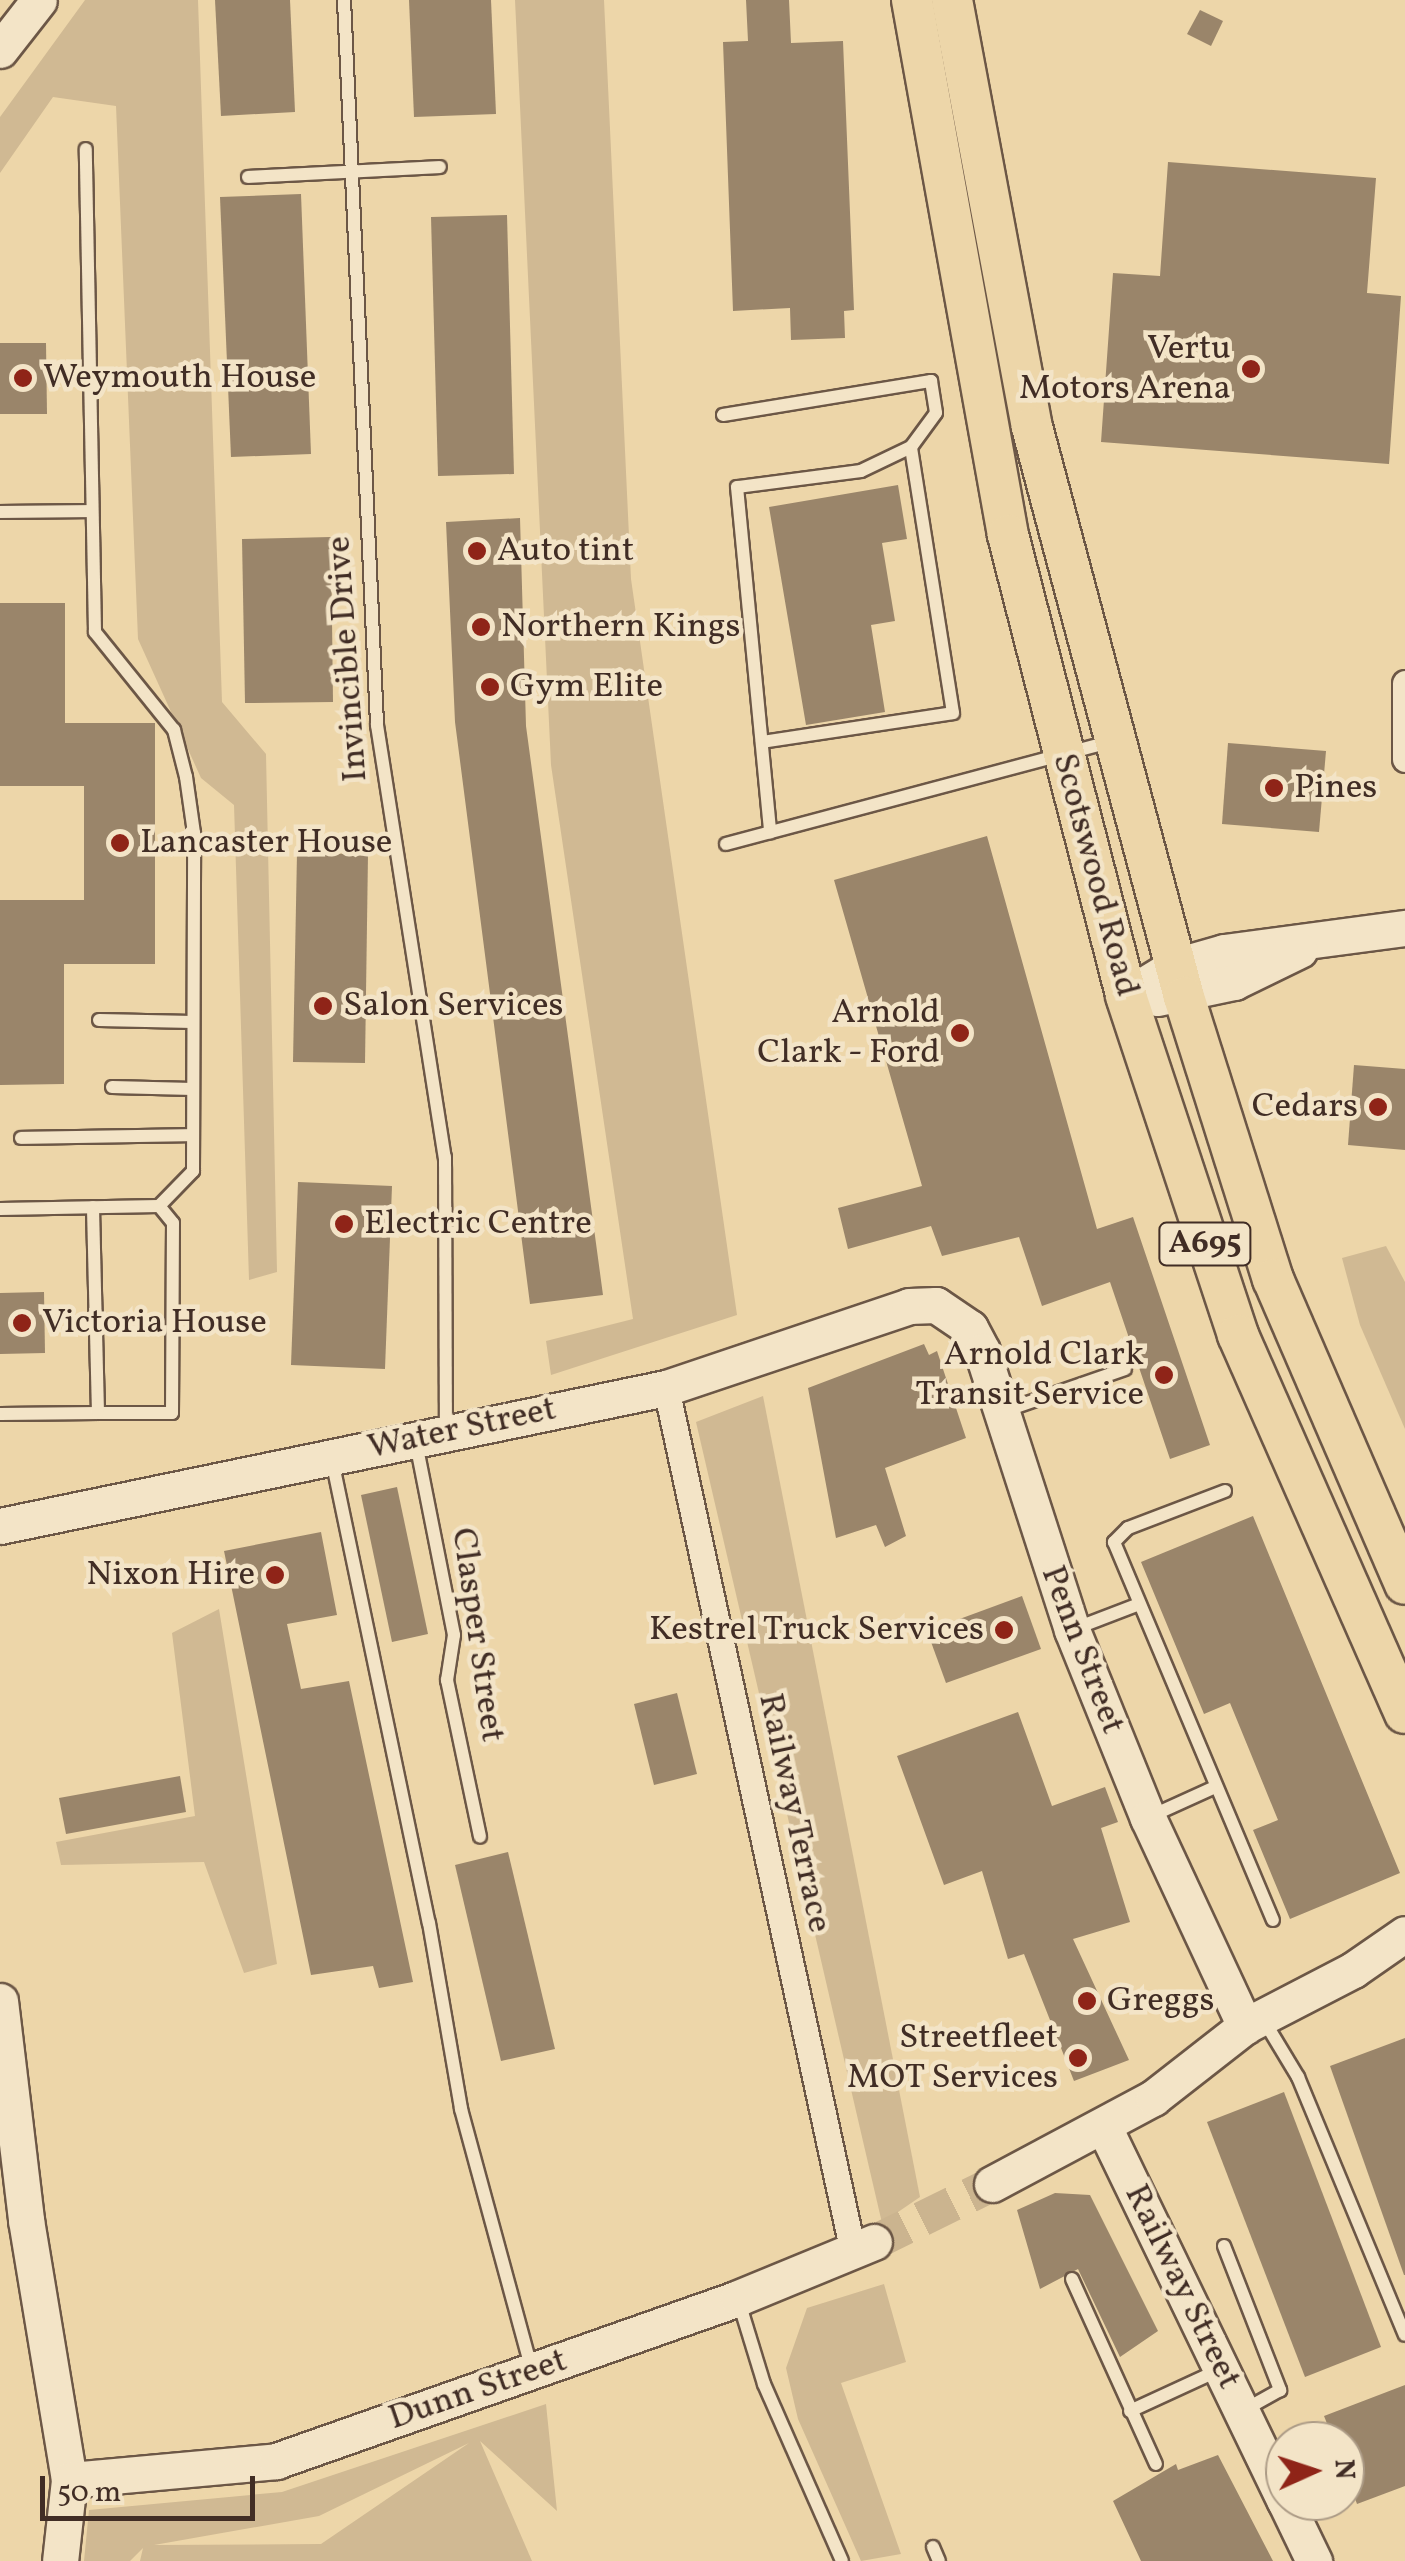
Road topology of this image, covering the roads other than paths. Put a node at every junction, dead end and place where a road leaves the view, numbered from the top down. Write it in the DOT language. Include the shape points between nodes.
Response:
graph roads {
  1 [pos="39,0"];
  2 [pos="344,0"];
  3 [pos="912,0"];
  4 [pos="952,0"];
  5 [pos="0,50"];
  6 [pos="86,149"];
  7 [pos="440,166"];
  8 [pos="352,171"];
  9 [pos="248,176"];
  10 [pos="722,416"];
  11 [pos="911,448"];
  12 [pos="0,512"];
  13 [pos="91,512"];
  14 [pos="1405,684"];
  15 [pos="762,742"];
  16 [pos="1112,742"];
  17 [pos="1064,755"];
  18 [pos="1405,759"];
  19 [pos="770,832"];
  20 [pos="726,844"];
  21 [pos="1405,928"];
  22 [pos="1179,981"];
  23 [pos="1126,996"];
  24 [pos="100,1020"];
  25 [pos="193,1022"];
  26 [pos="112,1088"];
  27 [pos="193,1089"];
  28 [pos="193,1135"];
  29 [pos="20,1138"];
  30 [pos="159,1206"];
  31 [pos="94,1207"];
  32 [pos="0,1209"];
  33 [pos="909,1306"];
  34 [pos="1124,1369"];
  35 [pos="666,1388"];
  36 [pos="98,1412"];
  37 [pos="1000,1412"];
  38 [pos="0,1414"];
  39 [pos="430,1435"];
  40 [pos="332,1457"];
  41 [pos="1225,1491"];
  42 [pos="4,1525"];
  43 [pos="1405,1584"];
  44 [pos="1137,1605"];
  45 [pos="1072,1630"];
  46 [pos="1405,1713"];
  47 [pos="1215,1787"];
  48 [pos="1148,1818"];
  49 [pos="480,1837"];
  50 [pos="1273,1920"];
  51 [pos="1401,1940"];
  52 [pos="0,2001"];
  53 [pos="1253,2022"];
  54 [pos="1104,2126"];
  55 [pos="992,2184"];
  56 [pos="1224,2246"];
  57 [pos="864,2247"];
  58 [pos="1072,2280"];
  59 [pos="738,2298"];
  60 [pos="1405,2335"];
  61 [pos="1221,2369"];
  62 [pos="532,2371"];
  63 [pos="1130,2410"];
  64 [pos="1242,2411"];
  65 [pos="1265,2457"];
  66 [pos="1156,2464"];
  67 [pos="69,2480"];
  68 [pos="1296,2521"];
  69 [pos="60,2561"];
  70 [pos="842,2561"];
  71 [pos="1314,2561"];
  1 -- 5 [label="street"];
  2 -- 8 [label="lane, Invincible Drive"];
  3 -- 17 [label="main road, Scotswood Road / A695" via="997,483"];
  4 -- 16 [label="main road, Scotswood Road / A695" via="1032,427"];
  6 -- 13 [label="lane"];
  7 -- 8 [label="lane"];
  8 -- 9 [label="lane"];
  8 -- 39 [label="lane, Invincible Drive" via="377,725 445,1158"];
  10 -- 11 [label="lane" via="931,381 936,412"];
  11 -- 15 [label="lane" via="861,470 737,487"];
  11 -- 15 [label="lane" via="953,714"];
  12 -- 13 [label="lane"];
  13 -- 25 [label="lane" via="94,632 174,730 186,777 194,833"];
  14 -- 18 [label="street"];
  15 -- 19 [label="lane"];
  16 -- 17 [label="lane"];
  16 -- 22 [label="main road, Scotswood Road / A695"];
  17 -- 19 [label="lane"];
  17 -- 23 [label="main road, Scotswood Road / A695"];
  19 -- 20 [label="lane"];
  21 -- 22 [label="street" via="1238,950"];
  22 -- 23 [label="street"];
  22 -- 43 [label="main road, Scotswood Road / A695" via="1273,1279"];
  23 -- 46 [label="main road, Scotswood Road / A695" via="1238,1334"];
  24 -- 25 [label="lane"];
  25 -- 27 [label="lane"];
  26 -- 27 [label="lane"];
  27 -- 28 [label="lane"];
  28 -- 29 [label="lane"];
  28 -- 30 [label="lane" via="193,1171"];
  30 -- 31 [label="lane"];
  30 -- 36 [label="lane" via="173,1224 172,1412"];
  31 -- 32 [label="lane"];
  31 -- 36 [label="lane"];
  33 -- 35 [label="street, Water Street"];
  33 -- 37 [label="street, Penn Street" via="936,1305 970,1328"];
  34 -- 37 [label="lane"];
  35 -- 39 [label="street, Water Street"];
  35 -- 57 [label="street, Railway Terrace"];
  36 -- 38 [label="lane"];
  37 -- 45 [label="street, Penn Street"];
  39 -- 40 [label="street, Water Street"];
  39 -- 49 [label="lane, Clasper Street" via="454,1635 447,1680"];
  40 -- 42 [label="street, Water Street"];
  40 -- 62 [label="lane" via="429,1923 460,2109"];
  41 -- 44 [label="lane" via="1119,1534 1116,1554"];
  44 -- 45 [label="lane"];
  44 -- 47 [label="lane"];
  45 -- 48 [label="street, Penn Street"];
  47 -- 48 [label="lane"];
  47 -- 50 [label="lane"];
  48 -- 53 [label="street, Penn Street"];
  51 -- 53 [label="street"];
  52 -- 67 [label="street" via="26,2220"];
  53 -- 54 [label="street" via="1153,2098"];
  53 -- 60 [label="lane" via="1298,2077"];
  54 -- 55 [label="street"];
  54 -- 61 [label="street, Railway Street"];
  56 -- 64 [label="lane" via="1280,2390"];
  57 -- 59 [label="street, Dunn Street"];
  58 -- 63 [label="lane"];
  59 -- 62 [label="street, Dunn Street"];
  59 -- 70 [label="lane" via="776,2414"];
  61 -- 63 [label="lane"];
  61 -- 64 [label="street, Railway Street"];
  62 -- 67 [label="street, Dunn Street" via="276,2461"];
  63 -- 66 [label="lane"];
  64 -- 65 [label="street, Railway Street"];
  67 -- 69 [label="street"];
  68 -- 71 [label="street, Railway Street"];
}
